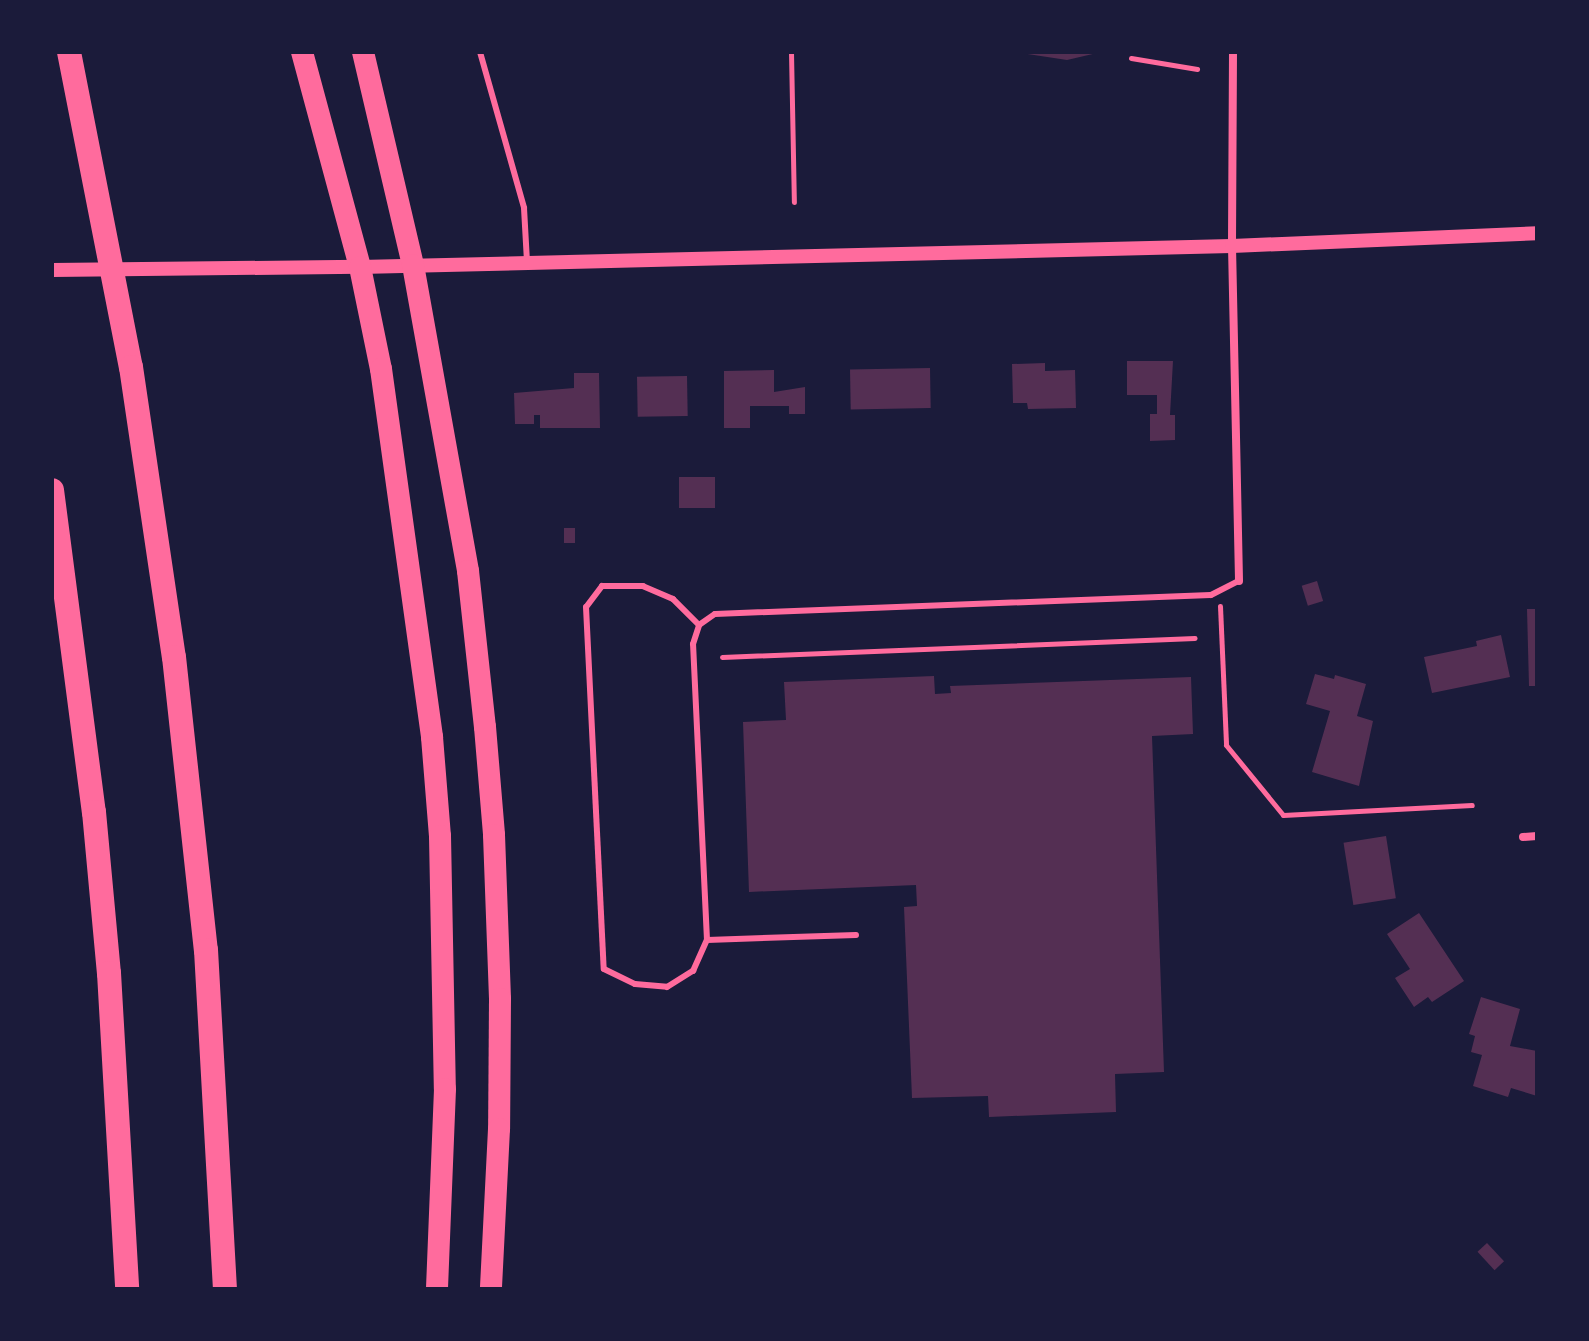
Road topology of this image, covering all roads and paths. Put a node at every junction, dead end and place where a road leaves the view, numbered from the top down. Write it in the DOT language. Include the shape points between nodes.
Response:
graph roads {
  1 [pos="69,52"];
  2 [pos="302,52"];
  3 [pos="363,52"];
  4 [pos="480,52"];
  5 [pos="791,52"];
  6 [pos="1233,52"];
  7 [pos="1131,58"];
  8 [pos="1197,69"];
  9 [pos="794,202"];
  10 [pos="1537,233"];
  11 [pos="1232,246"];
  12 [pos="527,263"];
  13 [pos="413,265"];
  14 [pos="360,267"];
  15 [pos="52,270"];
  16 [pos="52,490"];
  17 [pos="1239,581"];
  18 [pos="1219,592"];
  19 [pos="699,625"];
  20 [pos="1195,638"];
  21 [pos="722,657"];
  22 [pos="1472,805"];
  23 [pos="1537,836"];
  24 [pos="1523,837"];
  25 [pos="856,935"];
  26 [pos="707,940"];
  27 [pos="127,1289"];
  28 [pos="225,1289"];
  29 [pos="437,1289"];
  30 [pos="491,1289"];
  1 -- 28 [label="highway" via="131,367 174,657 206,950"];
  2 -- 14 [label="highway"];
  3 -- 13 [label="highway"];
  4 -- 12 [label="lane" via="524,208"];
  5 -- 9 [label="path"];
  6 -- 11 [label="street"];
  7 -- 8 [label="path"];
  10 -- 11 [label="street"];
  11 -- 12 [label="street"];
  11 -- 17 [label="street"];
  12 -- 13 [label="street"];
  13 -- 14 [label="street"];
  13 -- 30 [label="highway" via="468,571 494,835 500,999"];
  14 -- 15 [label="street"];
  14 -- 29 [label="highway" via="381,369 417,613 440,836 445,1089"];
  16 -- 27 [label="highway" via="94,812"];
  17 -- 18 [label="lane"];
  18 -- 19 [label="lane" via="715,614"];
  18 -- 22 [label="path" via="1226,745 1283,815"];
  19 -- 26 [label="lane" via="693,644"];
  19 -- 26 [label="lane" via="673,599 643,586 602,586 586,607 604,969 635,984 667,987 693,971"];
  20 -- 21 [label="path"];
  23 -- 24 [label="street"];
  25 -- 26 [label="lane"];
}
